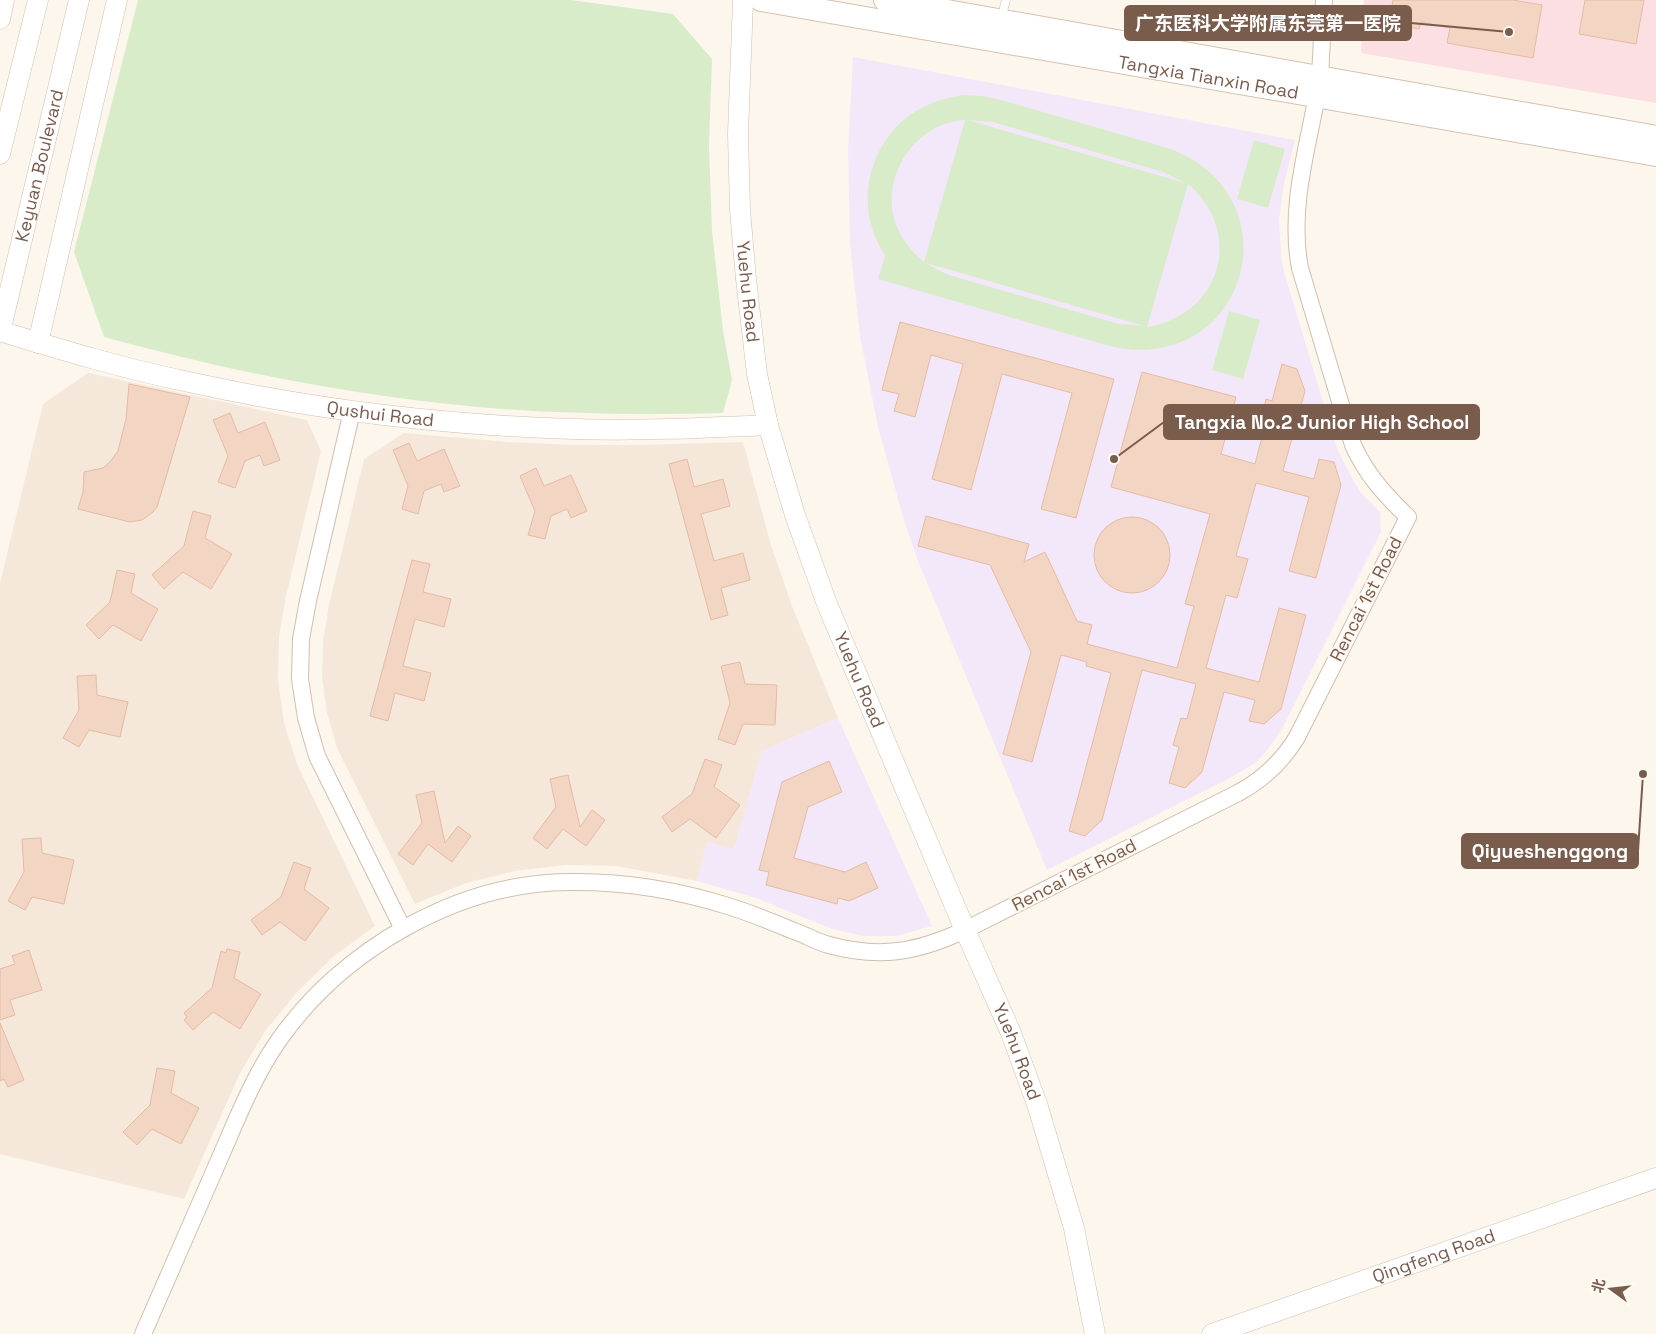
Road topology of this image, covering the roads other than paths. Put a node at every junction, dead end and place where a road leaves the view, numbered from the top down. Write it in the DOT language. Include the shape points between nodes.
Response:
graph roads {
  1 [pos="4,0"];
  2 [pos="38,0"];
  3 [pos="79,0"];
  4 [pos="117,0"];
  5 [pos="743,0"];
  6 [pos="761,0"];
  7 [pos="885,0"];
  8 [pos="1324,0"];
  9 [pos="1003,10"];
  10 [pos="0,19"];
  11 [pos="1318,87"];
  12 [pos="1656,137"];
  13 [pos="0,154"];
  14 [pos="1656,155"];
  15 [pos="0,331"];
  16 [pos="38,343"];
  17 [pos="352,411"];
  18 [pos="768,425"];
  19 [pos="403,929"];
  20 [pos="965,930"];
  21 [pos="1656,1178"];
  22 [pos="143,1334"];
  23 [pos="1095,1334"];
  24 [pos="1212,1334"];
  1 -- 10 [label="street"];
  2 -- 13 [label="street"];
  3 -- 15 [label="street, Keyuan Boulevard"];
  4 -- 16 [label="street"];
  5 -- 18 [label="street, Yuehu Road" via="738,134 740,210 757,374"];
  6 -- 11 [label="main road, Tangxia Tianxin Road"];
  7 -- 9 [label="main road, Tangxia Tianxin Road"];
  8 -- 11 [label="street"];
  9 -- 11 [label="main road, Tangxia Tianxin Road"];
  11 -- 12 [label="main road, Tangxia Tianxin Road"];
  11 -- 14 [label="main road, Tangxia Tianxin Road"];
  11 -- 20 [label="street, Rencai 1st Road" via="1297,204 1296,238 1300,268 1353,445 1375,483 1408,517 1297,737 1266,776"];
  15 -- 16 [label="street, Qushui Road"];
  16 -- 17 [label="street, Qushui Road" via="188,382"];
  17 -- 18 [label="street, Qushui Road" via="444,422 574,429"];
  17 -- 19 [label="street" via="308,600 301,639 300,679 306,718 317,756"];
  18 -- 20 [label="street, Yuehu Road" via="820,586"];
  19 -- 20 [label="street" via="426,916 471,899 518,887 614,882 707,899 751,913 827,945 862,952 897,952 932,944"];
  19 -- 22 [label="street" via="345,968 310,1002 280,1039 254,1081"];
  20 -- 23 [label="street, Yuehu Road" via="1011,1033 1038,1107 1074,1228"];
  21 -- 24 [label="street, Qingfeng Road"];
}
